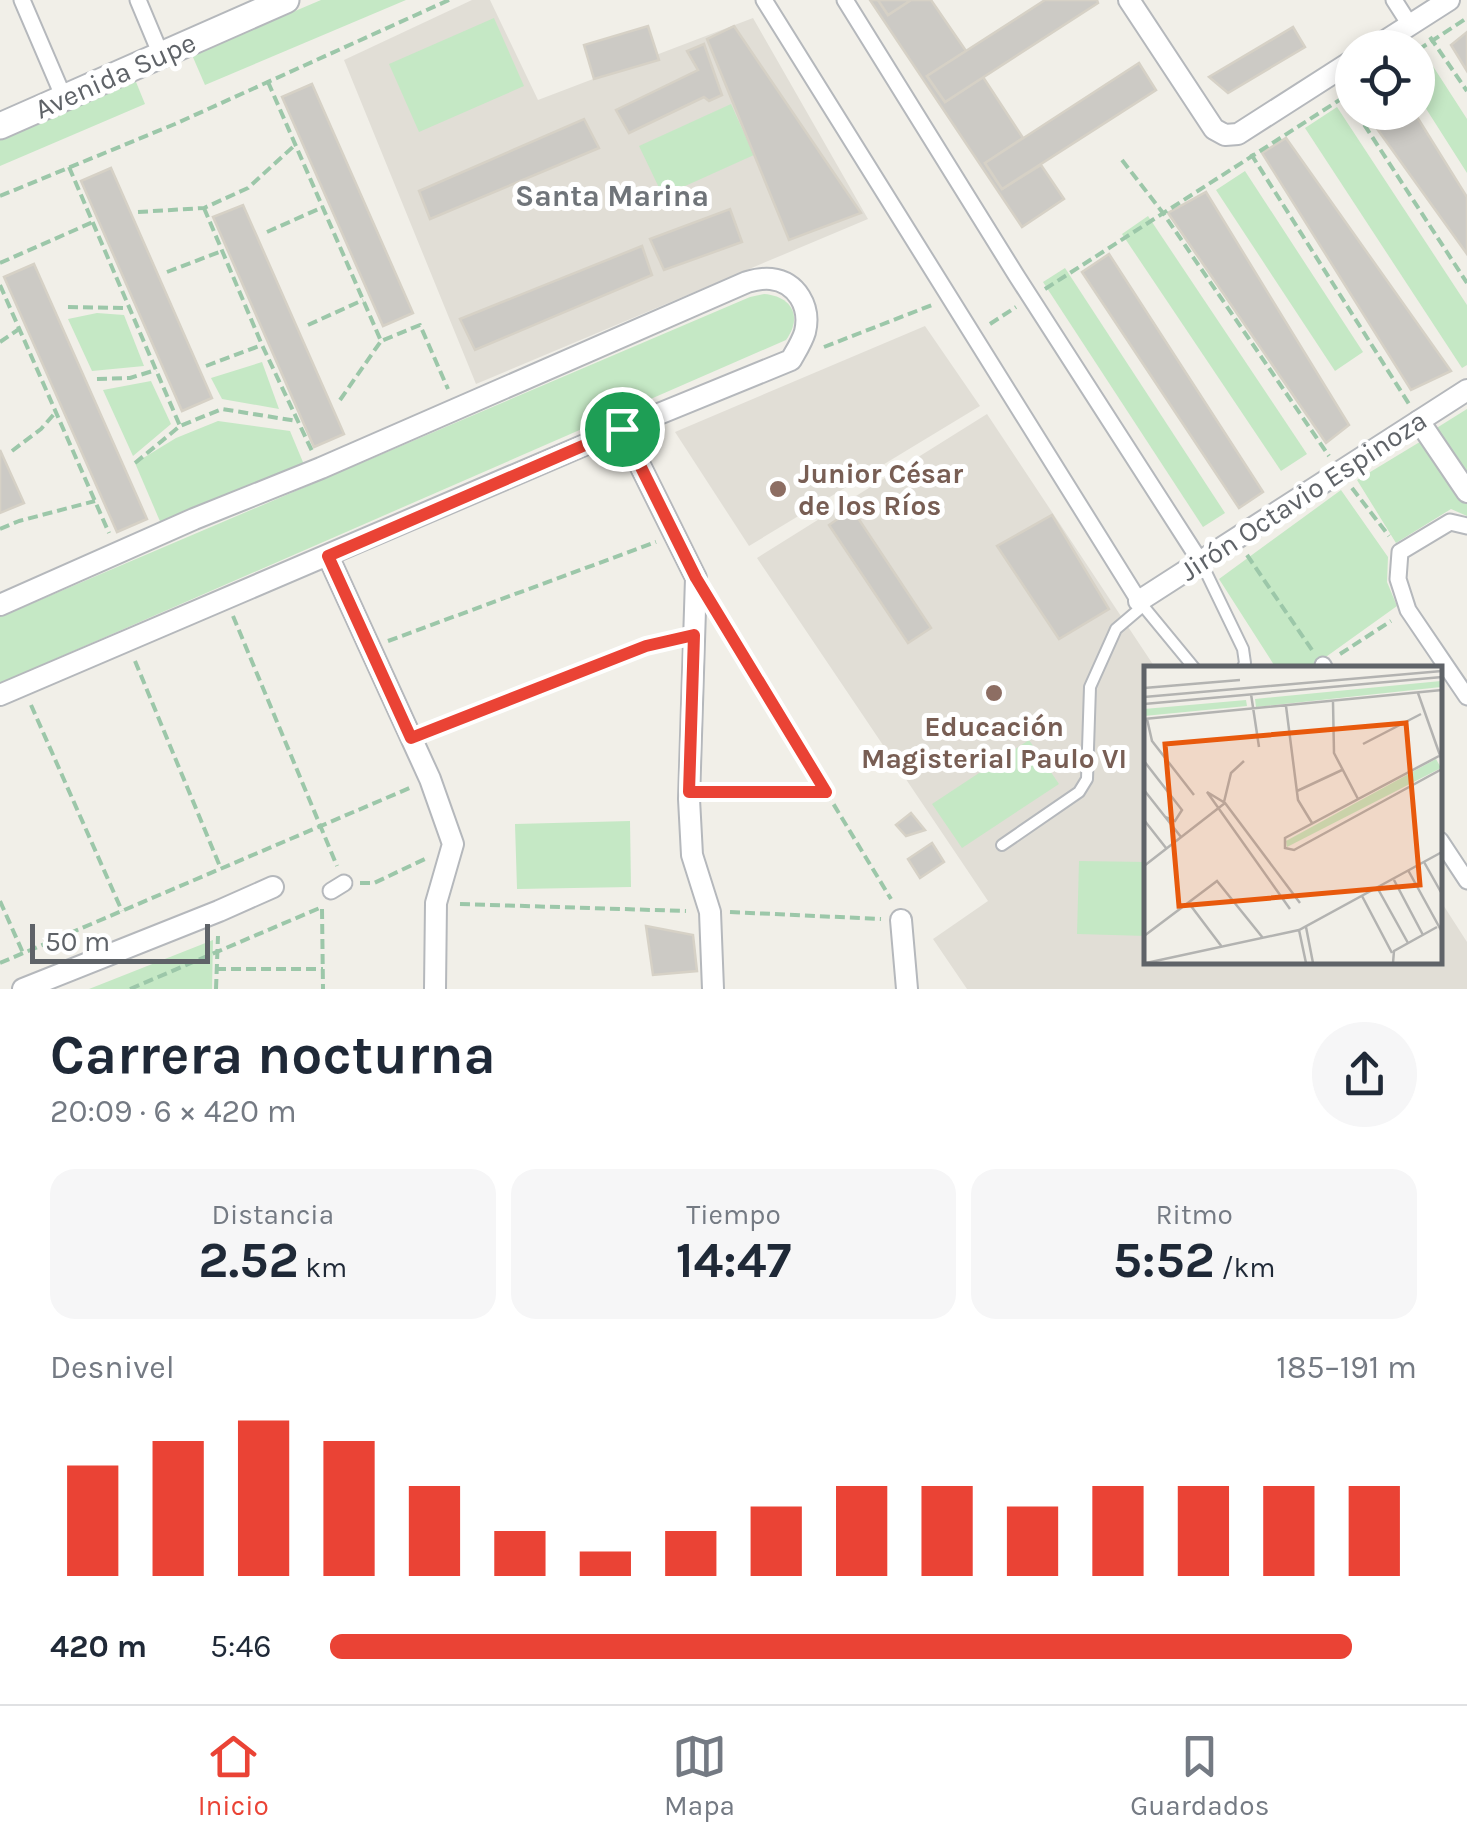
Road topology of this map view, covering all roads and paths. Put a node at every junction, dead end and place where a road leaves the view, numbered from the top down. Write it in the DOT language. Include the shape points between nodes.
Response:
graph roads {
  1 [pos="22,0"];
  2 [pos="138,0"];
  3 [pos="449,0"];
  4 [pos="764,0"];
  5 [pos="844,0"];
  6 [pos="1130,0"];
  7 [pos="1394,0"];
  8 [pos="1449,0"];
  9 [pos="269,3"];
  10 [pos="1467,18"];
  11 [pos="1410,25"];
  12 [pos="1402,30"];
  13 [pos="1419,30"];
  14 [pos="1435,38"];
  15 [pos="1435,41"];
  16 [pos="161,55"];
  17 [pos="1335,71"];
  18 [pos="268,82"];
  19 [pos="1467,90"];
  20 [pos="64,98"];
  21 [pos="1335,103"];
  22 [pos="0,126"];
  23 [pos="1368,130"];
  24 [pos="1231,135"];
  25 [pos="295,145"];
  26 [pos="1252,156"];
  27 [pos="1122,160"];
  28 [pos="70,167"];
  29 [pos="0,196"];
  30 [pos="323,207"];
  31 [pos="204,208"];
  32 [pos="138,212"];
  33 [pos="1162,213"];
  34 [pos="93,222"];
  35 [pos="268,232"];
  36 [pos="222,250"];
  37 [pos="0,264"];
  38 [pos="167,272"];
  39 [pos="1467,283"];
  40 [pos="0,285"];
  41 [pos="950,298"];
  42 [pos="1031,298"];
  43 [pos="362,300"];
  44 [pos="68,307"];
  45 [pos="130,308"];
  46 [pos="308,325"];
  47 [pos="19,329"];
  48 [pos="973,335"];
  49 [pos="0,342"];
  50 [pos="382,342"];
  51 [pos="262,345"];
  52 [pos="790,360"];
  53 [pos="206,366"];
  54 [pos="156,370"];
  55 [pos="97,379"];
  56 [pos="1467,390"];
  57 [pos="340,400"];
  58 [pos="457,408"];
  59 [pos="56,413"];
  60 [pos="298,421"];
  61 [pos="1419,421"];
  62 [pos="180,426"];
  63 [pos="622,429"];
  64 [pos="12,452"];
  65 [pos="135,463"];
  66 [pos="320,468"];
  67 [pos="1340,472"];
  68 [pos="1467,492"];
  69 [pos="95,501"];
  70 [pos="1467,526"];
  71 [pos="0,529"];
  72 [pos="675,535"];
  73 [pos="1236,538"];
  74 [pos="1400,552"];
  75 [pos="118,553"];
  76 [pos="328,556"];
  77 [pos="1200,561"];
  78 [pos="696,578"];
  79 [pos="226,598"];
  80 [pos="1141,603"];
  81 [pos="0,605"];
  82 [pos="1408,610"];
  83 [pos="694,635"];
  84 [pos="127,642"];
  85 [pos="370,648"];
  86 [pos="1193,666"];
  87 [pos="1244,666"];
  88 [pos="1323,666"];
  89 [pos="1325,666"];
  90 [pos="22,686"];
  91 [pos="0,696"];
  92 [pos="1467,698"];
  93 [pos="411,738"];
  94 [pos="430,779"];
  95 [pos="689,792"];
  96 [pos="826,792"];
  97 [pos="321,827"];
  98 [pos="1442,843"];
  99 [pos="453,844"];
  100 [pos="1002,845"];
  101 [pos="221,869"];
  102 [pos="1467,881"];
  103 [pos="273,887"];
  104 [pos="0,901"];
  105 [pos="436,903"];
  106 [pos="122,911"];
  107 [pos="220,912"];
  108 [pos="710,912"];
  109 [pos="902,920"];
  110 [pos="23,953"];
  111 [pos="216,953"];
  112 [pos="0,963"];
  113 [pos="216,968"];
  114 [pos="322,970"];
  115 [pos="23,989"];
  116 [pos="130,989"];
  117 [pos="216,989"];
  118 [pos="322,989"];
  119 [pos="435,989"];
  120 [pos="713,989"];
  121 [pos="907,989"];
  1 -- 20 [label="street"];
  2 -- 16 [label="street"];
  3 -- 18 [label="path"];
  4 -- 41 [label="street"];
  5 -- 42 [label="street"];
  6 -- 24 [label="street" via="1214,129"];
  7 -- 11 [label="street"];
  8 -- 11 [label="street"];
  9 -- 16 [label="street, Avenida Supe"];
  10 -- 14 [label="path"];
  11 -- 12 [label="street"];
  11 -- 13 [label="path"];
  15 -- 19 [label="path"];
  16 -- 20 [label="street, Avenida Supe"];
  17 -- 24 [label="street"];
  18 -- 25 [label="path"];
  18 -- 28 [label="path"];
  20 -- 22 [label="street, Avenida Supe"];
  21 -- 26 [label="path"];
  23 -- 39 [label="path"];
  24 -- 26 [label="path"];
  25 -- 30 [label="path"];
  25 -- 31 [label="path" via="248,188"];
  26 -- 33 [label="path"];
  26 -- 61 [label="path"];
  27 -- 33 [label="path"];
  28 -- 29 [label="path"];
  28 -- 34 [label="path"];
  30 -- 35 [label="path"];
  30 -- 43 [label="path"];
  31 -- 32 [label="path"];
  31 -- 36 [label="path"];
  33 -- 42 [label="path"];
  33 -- 67 [label="path"];
  34 -- 37 [label="path"];
  34 -- 45 [label="path"];
  36 -- 38 [label="path"];
  36 -- 51 [label="path"];
  40 -- 47 [label="path"];
  41 -- 48 [label="street"];
  41 -- 52 [label="path"];
  42 -- 48 [label="path"];
  42 -- 77 [label="street"];
  43 -- 46 [label="path"];
  43 -- 50 [label="path"];
  44 -- 45 [label="path"];
  45 -- 54 [label="path"];
  47 -- 49 [label="path"];
  47 -- 59 [label="path"];
  48 -- 80 [label="street"];
  50 -- 57 [label="path"];
  50 -- 58 [label="path" via="420,325"];
  51 -- 53 [label="path"];
  51 -- 60 [label="path"];
  52 -- 58 [label="street" via="806,313 800,295 768,278"];
  52 -- 63 [label="street"];
  54 -- 55 [label="path"];
  54 -- 62 [label="path"];
  56 -- 61 [label="street, Jirón Octavio Espinoza"];
  58 -- 66 [label="street"];
  59 -- 64 [label="path"];
  59 -- 69 [label="path"];
  60 -- 62 [label="path" via="222,409"];
  60 -- 66 [label="path"];
  61 -- 67 [label="street, Jirón Octavio Espinoza"];
  61 -- 68 [label="street"];
  62 -- 65 [label="path"];
  63 -- 72 [label="street"];
  63 -- 76 [label="street"];
  66 -- 75 [label="street"];
  67 -- 73 [label="street, Jirón Octavio Espinoza"];
  67 -- 74 [label="path"];
  69 -- 71 [label="path"];
  69 -- 75 [label="path"];
  70 -- 74 [label="street" via="1450,522"];
  72 -- 78 [label="street"];
  72 -- 85 [label="path"];
  73 -- 77 [label="street, Jirón Octavio Espinoza"];
  73 -- 88 [label="path"];
  74 -- 82 [label="street" via="1398,579"];
  75 -- 81 [label="street"];
  76 -- 79 [label="street"];
  76 -- 85 [label="street"];
  77 -- 80 [label="street, Jirón Octavio Espinoza"];
  77 -- 87 [label="lane" via="1243,649"];
  78 -- 83 [label="street"];
  78 -- 96 [label="path"];
  79 -- 84 [label="street"];
  79 -- 97 [label="path"];
  80 -- 86 [label="lane"];
  80 -- 100 [label="lane" via="1116,629 1090,687 1087,778 1079,792"];
  82 -- 89 [label="path"];
  82 -- 92 [label="street"];
  83 -- 93 [label="lane" via="646,646"];
  83 -- 95 [label="street"];
  84 -- 90 [label="street"];
  84 -- 101 [label="path"];
  85 -- 93 [label="street"];
  90 -- 91 [label="street"];
  90 -- 106 [label="path"];
  93 -- 94 [label="street"];
  94 -- 97 [label="path"];
  94 -- 99 [label="street"];
  95 -- 96 [label="path"];
  95 -- 108 [label="street" via="692,854"];
  96 -- 109 [label="path"];
  97 -- 99 [label="path" via="338,887 402,872"];
  97 -- 101 [label="path"];
  98 -- 102 [label="street"];
  99 -- 105 [label="street"];
  101 -- 106 [label="path"];
  103 -- 107 [label="street"];
  104 -- 110 [label="path"];
  105 -- 108 [label="path"];
  105 -- 119 [label="street"];
  106 -- 110 [label="path"];
  107 -- 111 [label="path"];
  107 -- 115 [label="street"];
  108 -- 109 [label="path"];
  108 -- 120 [label="street"];
  109 -- 121 [label="street"];
  110 -- 112 [label="path"];
  111 -- 113 [label="path"];
  111 -- 114 [label="path" via="322,907"];
  111 -- 116 [label="path"];
  113 -- 114 [label="path"];
  113 -- 117 [label="path"];
  114 -- 118 [label="path"];
}
